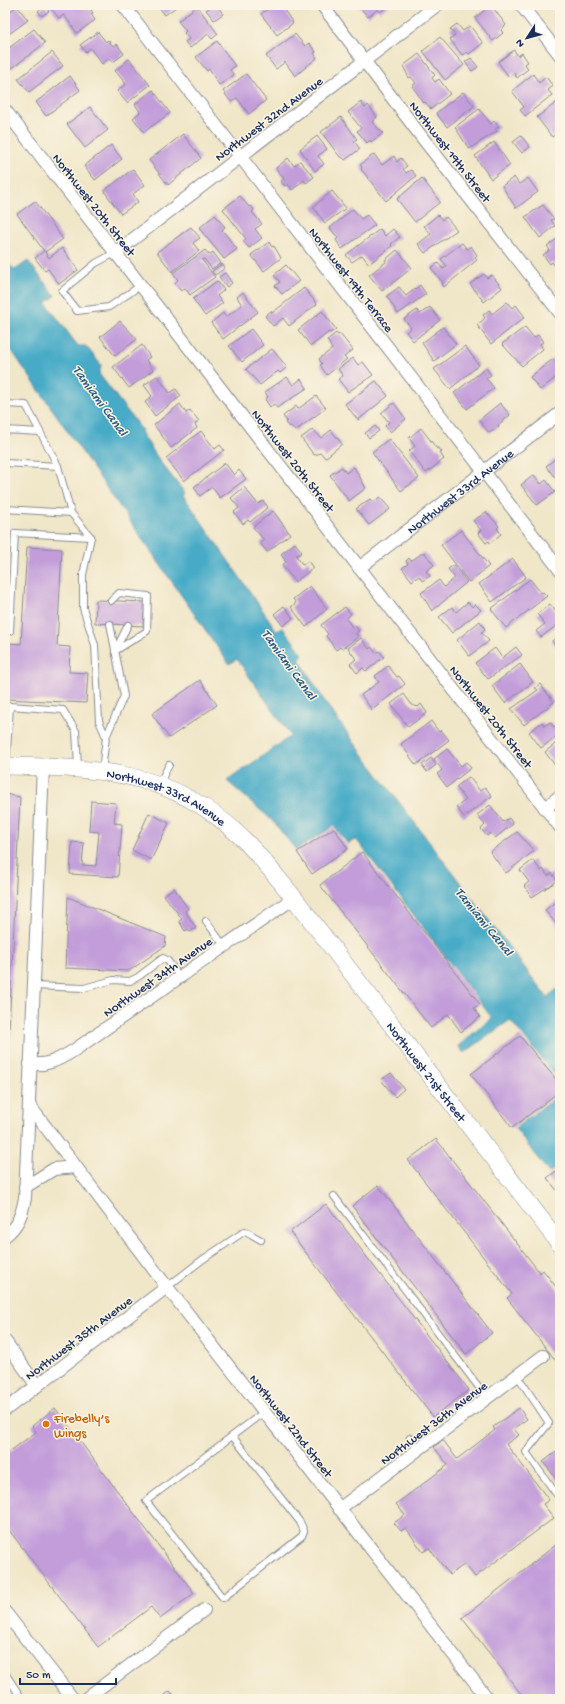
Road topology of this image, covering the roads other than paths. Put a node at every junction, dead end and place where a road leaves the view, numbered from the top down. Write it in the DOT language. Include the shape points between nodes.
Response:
graph roads {
  1 [pos="123,5"];
  2 [pos="322,5"];
  3 [pos="437,5"];
  4 [pos="521,5"];
  5 [pos="560,55"];
  6 [pos="365,61"];
  7 [pos="5,110"];
  8 [pos="239,157"];
  9 [pos="115,253"];
  10 [pos="140,286"];
  11 [pos="560,313"];
  12 [pos="5,404"];
  13 [pos="560,413"];
  14 [pos="5,430"];
  15 [pos="39,432"];
  16 [pos="5,463"];
  17 [pos="58,466"];
  18 [pos="484,472"];
  19 [pos="5,509"];
  20 [pos="71,512"];
  21 [pos="91,537"];
  22 [pos="359,568"];
  23 [pos="560,570"];
  24 [pos="129,593"];
  25 [pos="111,600"];
  26 [pos="129,601"];
  27 [pos="110,624"];
  28 [pos="128,625"];
  29 [pos="10,630"];
  30 [pos="114,651"];
  31 [pos="106,737"];
  32 [pos="168,764"];
  33 [pos="6,766"];
  34 [pos="43,767"];
  35 [pos="78,769"];
  36 [pos="102,771"];
  37 [pos="158,784"];
  38 [pos="560,796"];
  39 [pos="545,808"];
  40 [pos="560,827"];
  41 [pos="294,898"];
  42 [pos="206,921"];
  43 [pos="225,947"];
  44 [pos="180,977"];
  45 [pos="33,986"];
  46 [pos="30,1064"];
  47 [pos="29,1105"];
  48 [pos="76,1167"];
  49 [pos="25,1187"];
  50 [pos="334,1196"];
  51 [pos="7,1235"];
  52 [pos="261,1240"];
  53 [pos="560,1244"];
  54 [pos="167,1287"];
  55 [pos="5,1341"];
  56 [pos="542,1356"];
  57 [pos="517,1375"];
  58 [pos="37,1386"];
  59 [pos="487,1398"];
  60 [pos="5,1410"];
  61 [pos="264,1412"];
  62 [pos="233,1437"];
  63 [pos="410,1438"];
  64 [pos="419,1450"];
  65 [pos="560,1499"];
  66 [pos="339,1509"];
  67 [pos="204,1610"];
  68 [pos="5,1612"];
  69 [pos="5,1673"];
  70 [pos="22,1699"];
  71 [pos="73,1699"];
  72 [pos="85,1699"];
  73 [pos="488,1699"];
  1 -- 8 [label="street, Northwest 19th Terrace"];
  2 -- 6 [label="street, Northwest 19th Street"];
  3 -- 6 [label="street, Northwest 32nd Avenue"];
  4 -- 5 [label="street"];
  6 -- 8 [label="street, Northwest 32nd Avenue"];
  6 -- 11 [label="street, Northwest 19th Street"];
  7 -- 9 [label="street, Northwest 20th Street"];
  8 -- 9 [label="street, Northwest 32nd Avenue"];
  8 -- 18 [label="street, Northwest 19th Terrace"];
  9 -- 10 [label="street, Northwest 20th Street"];
  9 -- 10 [label="lane" via="96,263 62,291 77,311 110,307"];
  10 -- 22 [label="street, Northwest 20th Street"];
  12 -- 15 [label="lane" via="26,405"];
  13 -- 18 [label="street, Northwest 33rd Avenue"];
  14 -- 15 [label="lane"];
  15 -- 17 [label="lane"];
  16 -- 17 [label="lane"];
  17 -- 20 [label="lane"];
  18 -- 22 [label="street, Northwest 33rd Avenue"];
  18 -- 23 [label="street, Northwest 19th Terrace"];
  19 -- 20 [label="lane"];
  20 -- 21 [label="lane"];
  21 -- 29 [label="lane" via="15,533"];
  21 -- 31 [label="lane" via="82,575 82,608 95,645 99,721"];
  22 -- 39 [label="street, Northwest 20th Street"];
  24 -- 25 [label="lane" via="118,593"];
  24 -- 26 [label="lane"];
  24 -- 30 [label="lane" via="148,596 147,632"];
  27 -- 30 [label="lane"];
  28 -- 30 [label="lane"];
  30 -- 31 [label="lane" via="124,696"];
  31 -- 36 [label="lane"];
  32 -- 37 [label="lane"];
  33 -- 34 [label="street, Northwest 33rd Avenue"];
  33 -- 35 [label="lane" via="10,706 63,710 76,731"];
  34 -- 35 [label="street, Northwest 33rd Avenue"];
  34 -- 45 [label="street"];
  35 -- 36 [label="street, Northwest 33rd Avenue"];
  36 -- 37 [label="street, Northwest 33rd Avenue"];
  37 -- 41 [label="street, Northwest 33rd Avenue" via="206,808 230,827 263,860"];
  38 -- 39 [label="street"];
  39 -- 40 [label="street, Northwest 20th Street"];
  41 -- 43 [label="street, Northwest 34th Avenue"];
  41 -- 53 [label="street, Northwest 21st Street"];
  42 -- 43 [label="lane"];
  43 -- 44 [label="street, Northwest 34th Avenue"];
  44 -- 45 [label="lane" via="163,958 130,980 113,980 84,988"];
  44 -- 46 [label="street, Northwest 34th Avenue" via="61,1058 43,1065"];
  45 -- 46 [label="street"];
  46 -- 47 [label="street"];
  47 -- 48 [label="street, Northwest 22nd Street"];
  47 -- 49 [label="street"];
  48 -- 49 [label="street" via="54,1169"];
  48 -- 54 [label="street, Northwest 22nd Street"];
  49 -- 51 [label="street" via="22,1212 16,1225"];
  50 -- 59 [label="lane"];
  52 -- 54 [label="lane" via="245,1231"];
  54 -- 58 [label="street, Northwest 35th Avenue"];
  54 -- 61 [label="street, Northwest 22nd Street"];
  55 -- 58 [label="street"];
  56 -- 57 [label="street, Northwest 36th Avenue"];
  57 -- 59 [label="street, Northwest 36th Avenue"];
  57 -- 65 [label="lane" via="548,1423 526,1452"];
  58 -- 60 [label="street, Northwest 35th Avenue"];
  59 -- 64 [label="street, Northwest 36th Avenue"];
  61 -- 62 [label="lane"];
  61 -- 66 [label="street, Northwest 22nd Street"];
  62 -- 62 [label="lane" via="146,1501 223,1598 302,1536 304,1531 300,1522"];
  63 -- 64 [label="lane"];
  64 -- 66 [label="street, Northwest 36th Avenue"];
  66 -- 73 [label="street, Northwest 22nd Street"];
  67 -- 72 [label="street"];
  68 -- 71 [label="street"];
  69 -- 70 [label="lane"];
}
